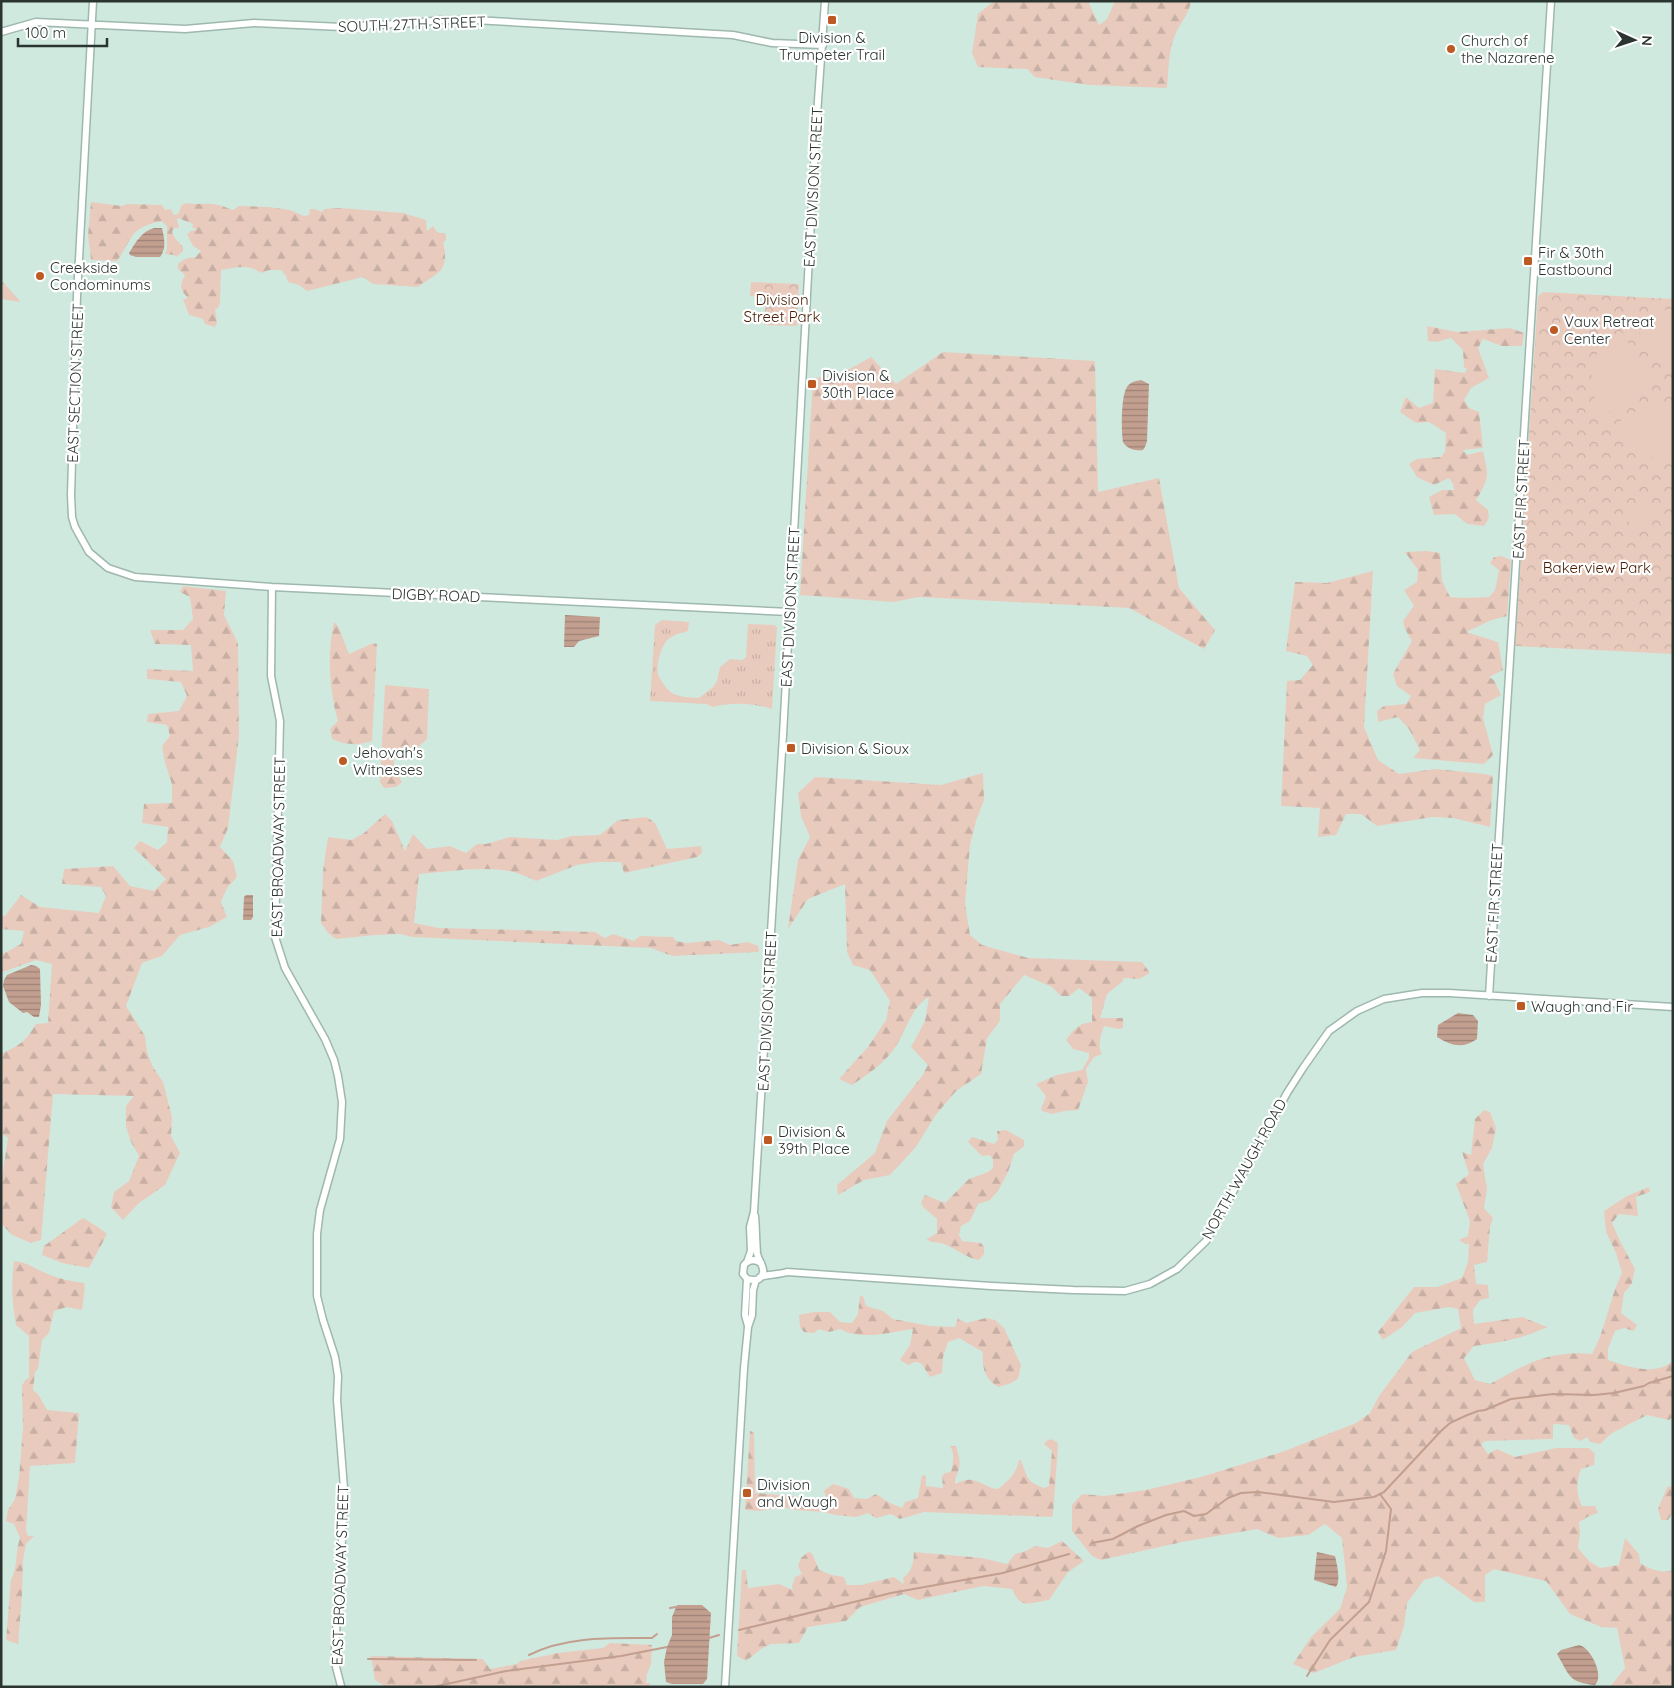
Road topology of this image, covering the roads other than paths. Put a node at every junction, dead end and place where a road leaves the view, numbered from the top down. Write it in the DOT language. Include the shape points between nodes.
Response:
graph roads {
  1 [pos="93,1"];
  2 [pos="825,1"];
  3 [pos="1551,1"];
  4 [pos="92,25"];
  5 [pos="1,32"];
  6 [pos="823,45"];
  7 [pos="88,552"];
  8 [pos="272,586"];
  9 [pos="790,612"];
  10 [pos="1489,996"];
  11 [pos="1673,1007"];
  12 [pos="754,1212"];
  13 [pos="747,1262"];
  14 [pos="761,1263"];
  15 [pos="780,1269"];
  16 [pos="787,1272"];
  17 [pos="747,1279"];
  18 [pos="758,1279"];
  19 [pos="748,1327"];
  20 [pos="341,1686"];
  21 [pos="725,1687"];
  1 -- 4 [label="street, EAST SECTION STREET"];
  2 -- 6 [label="street, EAST DIVISION STREET"];
  3 -- 10 [label="street, EAST FIR STREET"];
  4 -- 5 [label="street, SOUTH 27TH STREET" via="36,22"];
  4 -- 6 [label="street, SOUTH 27TH STREET" via="185,29 254,23 342,27 474,20 733,35 772,43"];
  4 -- 7 [label="street, EAST SECTION STREET" via="77,296 71,495 72,517"];
  6 -- 9 [label="street, EAST DIVISION STREET"];
  7 -- 8 [label="street, DIGBY ROAD" via="108,568 135,577"];
  8 -- 9 [label="street, DIGBY ROAD"];
  8 -- 20 [label="street, EAST BROADWAY STREET" via="271,676 280,721 275,937 285,968 334,1060 342,1102 340,1138 320,1210 316,1264 317,1296 338,1376 344,1508 335,1648"];
  9 -- 12 [label="street, EAST DIVISION STREET"];
  10 -- 11 [label="street, NORTH WAUGH ROAD"];
  10 -- 16 [label="street, NORTH WAUGH ROAD" via="1422,993 1390,998 1357,1011 1328,1031 1291,1087 1206,1241 1176,1269 1150,1284 1116,1291"];
  12 -- 13 [label="street, EAST DIVISION STREET"];
  12 -- 14 [label="street, EAST DIVISION STREET" via="757,1256"];
  13 -- 14 [label="street"];
  13 -- 17 [label="street" via="742,1270"];
  14 -- 18 [label="street" via="763,1271"];
  15 -- 16 [label="street, NORTH WAUGH ROAD"];
  16 -- 18 [label="street, NORTH WAUGH ROAD"];
  17 -- 18 [label="street"];
  17 -- 19 [label="street" via="745,1315"];
  18 -- 19 [label="street" via="752,1290 752,1316"];
  19 -- 21 [label="street"];
}
